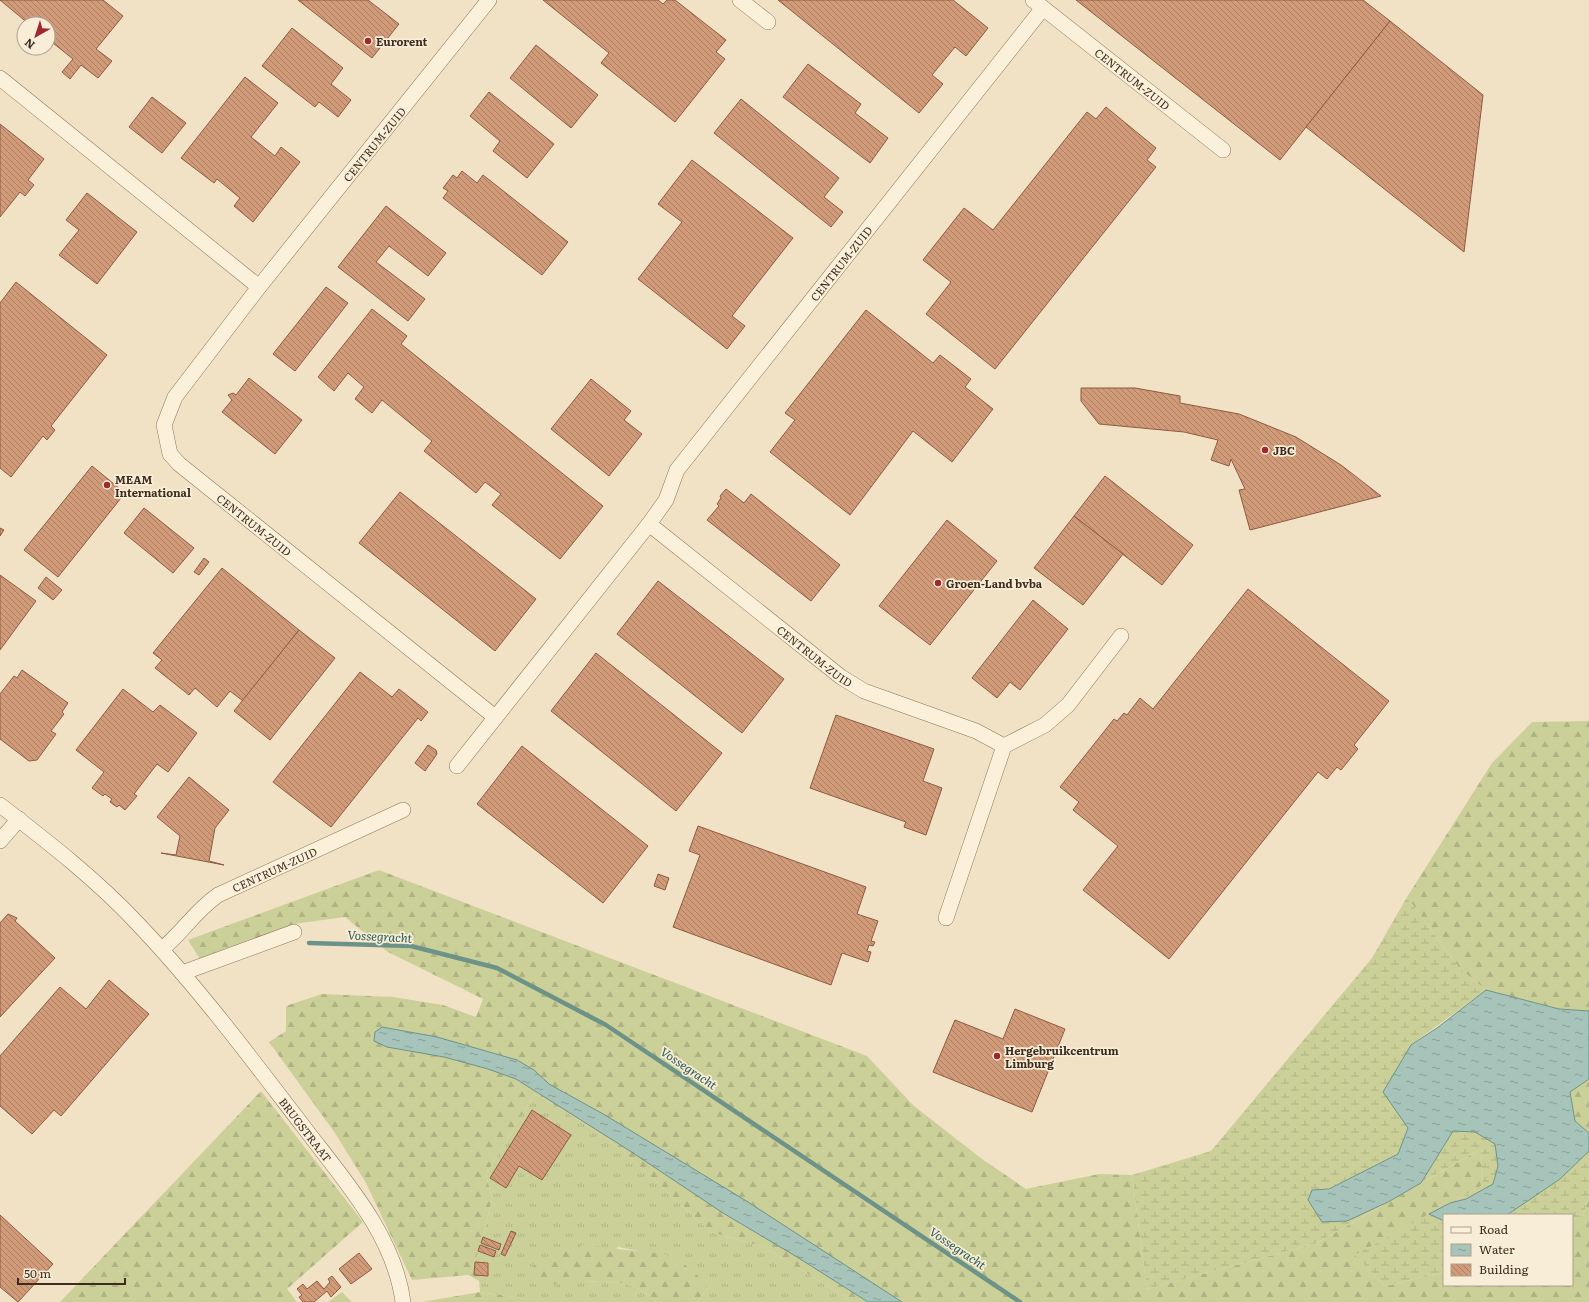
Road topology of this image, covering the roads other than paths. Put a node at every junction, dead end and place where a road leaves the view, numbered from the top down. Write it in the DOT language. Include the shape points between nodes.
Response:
graph roads {
  1 [pos="489,0"];
  2 [pos="740,0"];
  3 [pos="1038,4"];
  4 [pos="768,22"];
  5 [pos="0,78"];
  6 [pos="1223,150"];
  7 [pos="259,287"];
  8 [pos="650,524"];
  9 [pos="1120,636"];
  10 [pos="494,718"];
  11 [pos="1004,746"];
  12 [pos="457,766"];
  13 [pos="0,805"];
  14 [pos="403,810"];
  15 [pos="18,819"];
  16 [pos="0,841"];
  17 [pos="946,918"];
  18 [pos="294,932"];
  19 [pos="162,949"];
  20 [pos="182,973"];
  21 [pos="403,1302"];
  1 -- 7 [label="street, CENTRUM-ZUID"];
  2 -- 4 [label="street"];
  3 -- 6 [label="street, CENTRUM-ZUID"];
  3 -- 8 [label="street, CENTRUM-ZUID" via="677,470 666,500"];
  5 -- 7 [label="street"];
  7 -- 10 [label="street, CENTRUM-ZUID" via="175,397 164,424 170,454 179,464"];
  8 -- 10 [label="street, CENTRUM-ZUID"];
  8 -- 11 [label="street, CENTRUM-ZUID" via="852,684 864,691 976,731"];
  9 -- 11 [label="street" via="1068,705 1045,725"];
  10 -- 12 [label="street, CENTRUM-ZUID"];
  11 -- 17 [label="street"];
  13 -- 15 [label="street"];
  14 -- 19 [label="street, CENTRUM-ZUID" via="218,895 196,912 175,939"];
  15 -- 16 [label="street"];
  15 -- 19 [label="street" via="72,863 137,922"];
  18 -- 20 [label="street"];
  19 -- 20 [label="street"];
  20 -- 21 [label="street, BRUGSTRAAT" via="227,1026 344,1180 380,1234 394,1261"];
}
